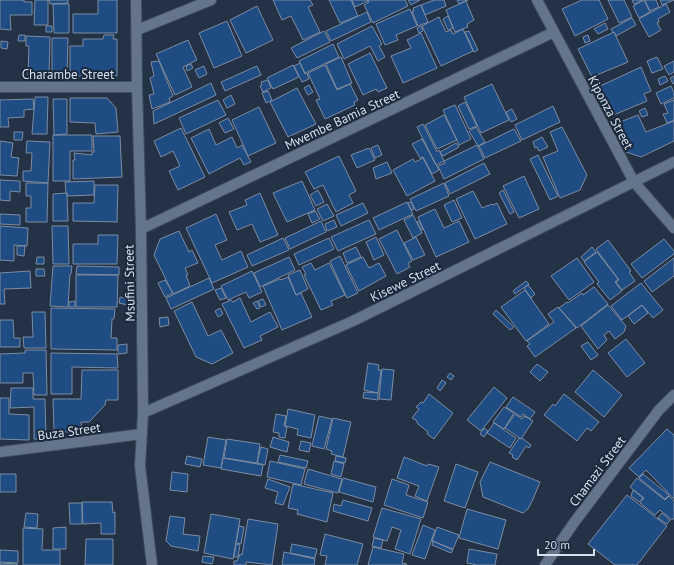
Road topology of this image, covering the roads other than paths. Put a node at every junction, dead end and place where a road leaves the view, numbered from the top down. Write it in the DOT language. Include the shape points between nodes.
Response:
graph roads {
  1 [pos="136,0"];
  2 [pos="211,0"];
  3 [pos="537,0"];
  4 [pos="137,30"];
  5 [pos="554,32"];
  6 [pos="0,87"];
  7 [pos="136,87"];
  8 [pos="674,162"];
  9 [pos="634,182"];
  10 [pos="674,228"];
  11 [pos="141,229"];
  12 [pos="674,395"];
  13 [pos="143,413"];
  14 [pos="142,434"];
  15 [pos="0,452"];
  16 [pos="152,565"];
  17 [pos="544,565"];
  1 -- 4 [label="street, Msufini Street"];
  2 -- 4 [label="street"];
  3 -- 5 [label="street, Kiponza Street"];
  4 -- 7 [label="street, Msufini Street"];
  5 -- 9 [label="street, Kiponza Street"];
  5 -- 11 [label="street, Mwembe Bamia Street"];
  6 -- 7 [label="street, Charambe Street"];
  7 -- 11 [label="street, Msufini Street"];
  8 -- 9 [label="street, Kisewe Street"];
  9 -- 10 [label="street, Kiponza Street"];
  9 -- 13 [label="street, Kisewe Street" via="353,321"];
  11 -- 13 [label="street, Msufini Street"];
  12 -- 17 [label="street, Chamazi Street" via="659,410"];
  13 -- 14 [label="street, Msufini Street"];
  14 -- 15 [label="street, Buza Street"];
  14 -- 16 [label="street, Msufini Street" via="140,466"];
}
